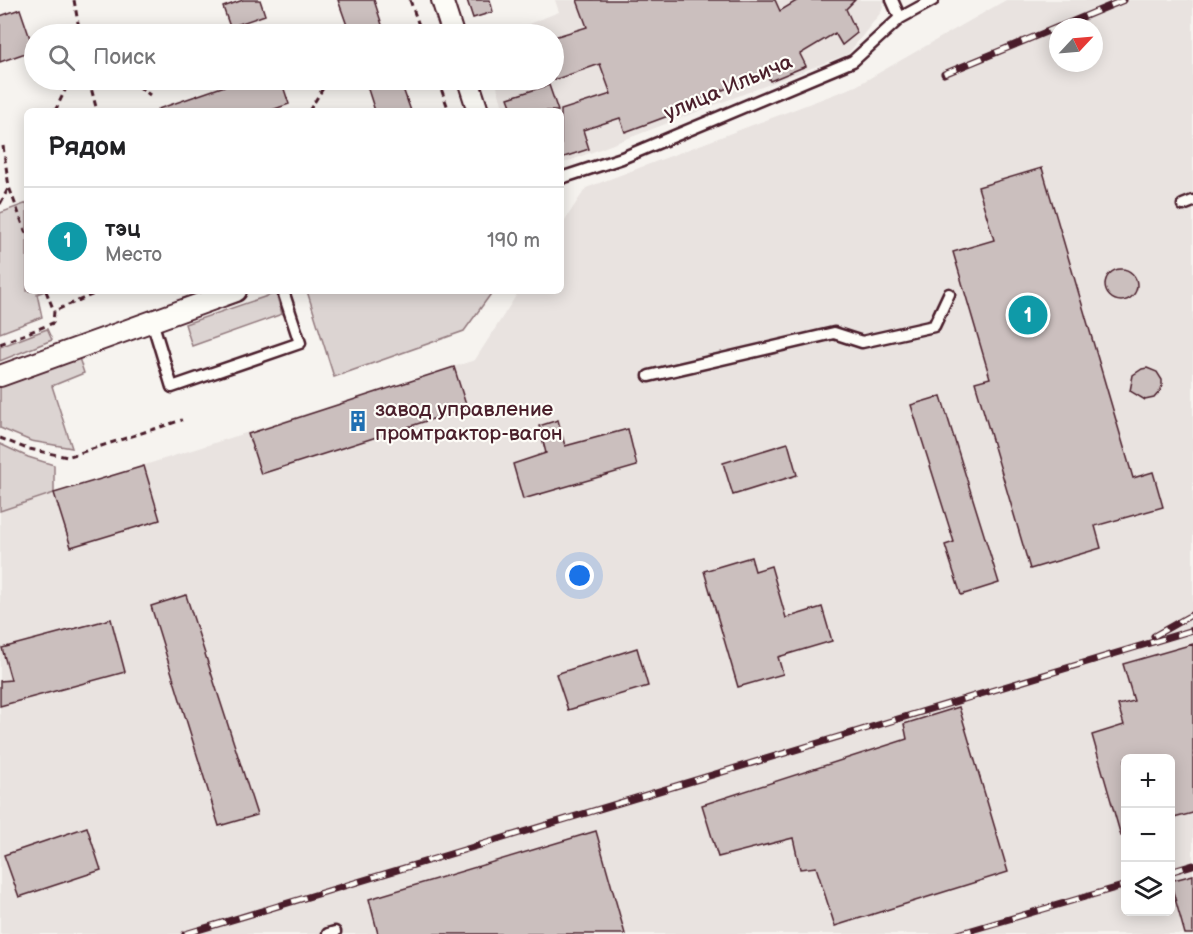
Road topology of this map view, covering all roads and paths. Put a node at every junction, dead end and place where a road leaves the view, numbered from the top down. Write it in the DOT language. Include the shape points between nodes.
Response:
graph roads {
  1 [pos="74,0"];
  2 [pos="410,0"];
  3 [pos="442,0"];
  4 [pos="892,0"];
  5 [pos="933,0"];
  6 [pos="900,18"];
  7 [pos="78,24"];
  8 [pos="418,24"];
  9 [pos="450,24"];
  10 [pos="65,90"];
  11 [pos="92,90"];
  12 [pos="143,90"];
  13 [pos="322,90"];
  14 [pos="442,90"];
  15 [pos="471,90"];
  16 [pos="150,95"];
  17 [pos="56,108"];
  18 [pos="96,108"];
  19 [pos="311,108"];
  20 [pos="448,108"];
  21 [pos="477,108"];
  22 [pos="3,146"];
  23 [pos="564,177"];
  24 [pos="9,187"];
  25 [pos="0,204"];
  26 [pos="24,229"];
  27 [pos="47,294"];
  28 [pos="94,294"];
  29 [pos="228,294"];
  30 [pos="284,294"];
  31 [pos="949,294"];
  32 [pos="54,311"];
  33 [pos="152,321"];
  34 [pos="0,344"];
  35 [pos="0,376"];
  36 [pos="649,376"];
  37 [pos="182,420"];
  38 [pos="0,438"];
  1 -- 7 [label="path"];
  2 -- 8 [label="path"];
  3 -- 9 [label="street"];
  4 -- 6 [label="lane"];
  5 -- 6 [label="lane, улица Ильича"];
  6 -- 23 [label="lane, улица Ильича" via="853,61 622,158"];
  10 -- 17 [label="path"];
  11 -- 18 [label="path"];
  12 -- 16 [label="path"];
  13 -- 19 [label="path"];
  14 -- 20 [label="path"];
  15 -- 21 [label="street"];
  22 -- 24 [label="path"];
  24 -- 25 [label="path"];
  24 -- 26 [label="path"];
  27 -- 32 [label="path"];
  28 -- 32 [label="path"];
  29 -- 33 [label="street"];
  30 -- 33 [label="lane" via="300,343 172,387"];
  31 -- 36 [label="lane" via="934,326 862,342 834,333"];
  32 -- 34 [label="path" via="53,323"];
  33 -- 35 [label="street"];
  37 -- 38 [label="path" via="67,457"];
}
